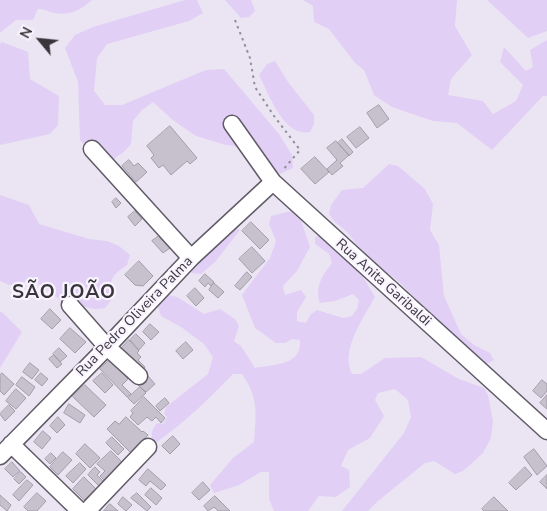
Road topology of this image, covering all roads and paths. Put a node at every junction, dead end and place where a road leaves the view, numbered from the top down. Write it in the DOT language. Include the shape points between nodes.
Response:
graph roads {
  1 [pos="235,20"];
  2 [pos="232,124"];
  3 [pos="92,149"];
  4 [pos="272,182"];
  5 [pos="191,258"];
  6 [pos="70,305"];
  7 [pos="107,347"];
  8 [pos="139,376"];
  9 [pos="547,431"];
  10 [pos="148,447"];
  11 [pos="5,450"];
  12 [pos="80,511"];
  13 [pos="87,511"];
  1 -- 4 [label="path" via="250,58 255,87 300,150"];
  2 -- 4 [label="street, Rua Anita Garibaldi"];
  3 -- 5 [label="street"];
  4 -- 5 [label="street, Rua Pedro Oliveira Palma"];
  4 -- 9 [label="street, Rua Anita Garibaldi"];
  5 -- 7 [label="street, Rua Pedro Oliveira Palma"];
  6 -- 7 [label="street"];
  7 -- 8 [label="street"];
  7 -- 11 [label="street, Rua Pedro Oliveira Palma"];
  10 -- 13 [label="street"];
  11 -- 12 [label="street"];
}
